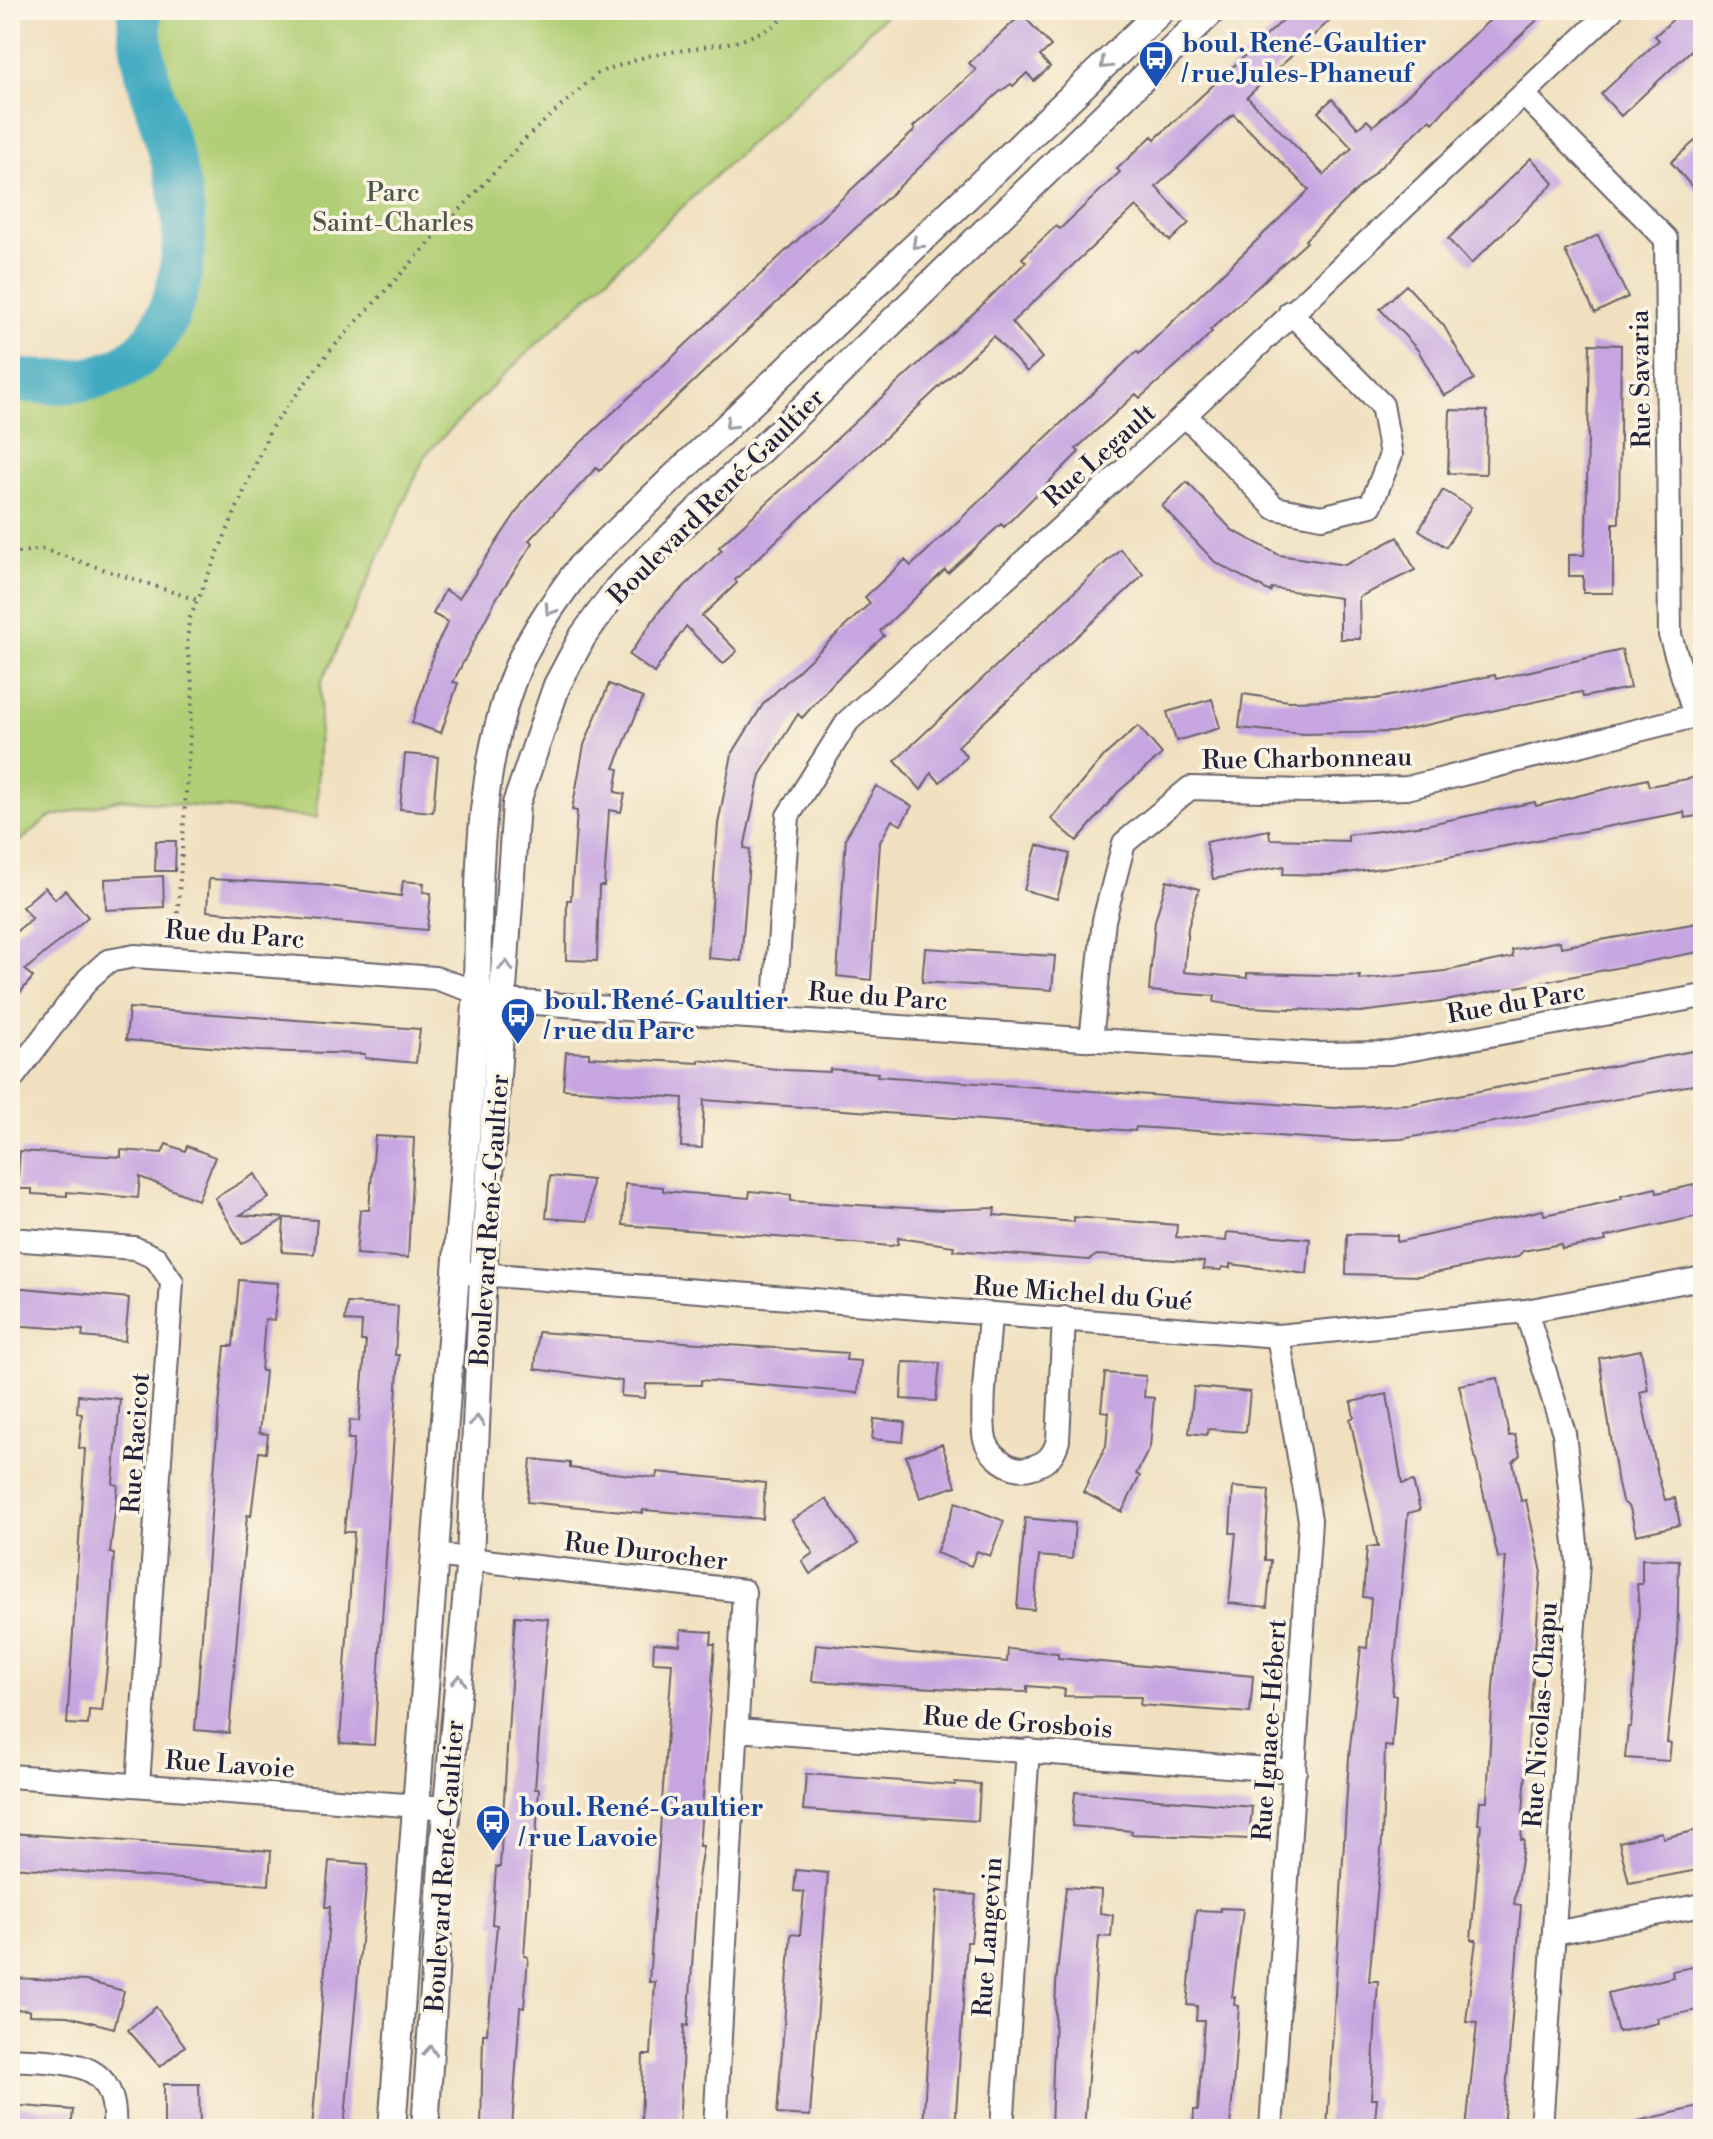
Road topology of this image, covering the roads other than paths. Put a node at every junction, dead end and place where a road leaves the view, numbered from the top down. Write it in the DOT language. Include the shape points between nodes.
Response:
graph roads {
  1 [pos="1162,10"];
  2 [pos="1612,10"];
  3 [pos="1201,14"];
  4 [pos="1525,96"];
  5 [pos="1290,312"];
  6 [pos="1185,415"];
  7 [pos="1699,715"];
  8 [pos="477,991"];
  9 [pos="1703,996"];
  10 [pos="504,1001"];
  11 [pos="774,1017"];
  12 [pos="1091,1040"];
  13 [pos="10,1081"];
  14 [pos="10,1239"];
  15 [pos="455,1272"];
  16 [pos="483,1274"];
  17 [pos="1703,1278"];
  18 [pos="1526,1311"];
  19 [pos="990,1314"];
  20 [pos="1064,1318"];
  21 [pos="1278,1336"];
  22 [pos="434,1555"];
  23 [pos="470,1558"];
  24 [pos="737,1730"];
  25 [pos="1028,1750"];
  26 [pos="1295,1771"];
  27 [pos="10,1776"];
  28 [pos="138,1785"];
  29 [pos="415,1805"];
  30 [pos="447,1808"];
  31 [pos="1703,1905"];
  32 [pos="1554,1933"];
  33 [pos="10,2059"];
  34 [pos="114,2129"];
  35 [pos="392,2129"];
  36 [pos="425,2129"];
  37 [pos="715,2129"];
  38 [pos="1002,2129"];
  39 [pos="1271,2129"];
  40 [pos="1541,2129"];
  1 -- 8 [label="street, Boulevard René-Gaultier, one-way" via="581,566 546,613 511,688 491,764"];
  2 -- 4 [label="street, Rue Legault"];
  10 -- 3 [label="street, Boulevard René-Gaultier, one-way" via="516,804 557,685 583,636 618,588"];
  4 -- 5 [label="street, Rue Legault"];
  4 -- 7 [label="street, Rue Savaria" via="1666,239 1670,635"];
  5 -- 6 [label="street, Rue Legault"];
  5 -- 6 [label="street" via="1382,405 1391,455 1371,505 1322,517 1275,508"];
  6 -- 11 [label="street, Rue Legault" via="848,721 788,816"];
  7 -- 12 [label="street, Rue Charbonneau" via="1407,788 1190,788 1124,843 1104,920"];
  8 -- 10 [label="street, Rue du Parc"];
  8 -- 13 [label="street, Rue du Parc" via="435,978 174,957 108,961 88,979"];
  8 -- 15 [label="street, Boulevard René-Gaultier"];
  9 -- 12 [label="street, Rue du Parc" via="1391,1053 1313,1054"];
  10 -- 11 [label="street, Rue du Parc"];
  10 -- 16 [label="street, Boulevard René-Gaultier"];
  11 -- 12 [label="street, Rue du Parc"];
  14 -- 28 [label="street, Rue Racicot" via="134,1248 156,1258 172,1282"];
  15 -- 16 [label="street, Rue Michel du Gué"];
  15 -- 22 [label="street, Boulevard René-Gaultier"];
  16 -- 19 [label="street, Rue Michel du Gué"];
  23 -- 16 [label="street, Boulevard René-Gaultier, one-way"];
  17 -- 18 [label="street, Rue Michel du Gué"];
  18 -- 21 [label="street, Rue Michel du Gué"];
  18 -- 32 [label="street, Rue Nicolas-Chapu" via="1564,1433 1578,1562"];
  19 -- 20 [label="street, Rue Michel du Gué"];
  19 -- 20 [label="street" via="984,1437 1000,1461 1021,1470 1054,1454 1058,1440"];
  20 -- 21 [label="street, Rue Michel du Gué"];
  21 -- 26 [label="street, Rue Ignace-Hébert" via="1310,1520"];
  22 -- 23 [label="street, Rue Durocher"];
  22 -- 29 [label="street, Boulevard René-Gaultier"];
  23 -- 24 [label="street, Rue Durocher" via="744,1591"];
  30 -- 23 [label="street, Boulevard René-Gaultier, one-way"];
  24 -- 25 [label="street, Rue de Grosbois"];
  24 -- 37 [label="street, Rue Durocher"];
  25 -- 26 [label="street, Rue de Grosbois"];
  25 -- 38 [label="street, Rue Langevin"];
  26 -- 39 [label="street, Rue Ignace-Hébert"];
  27 -- 28 [label="street, Rue Lavoie"];
  28 -- 29 [label="street, Rue Lavoie"];
  29 -- 30 [label="street, Rue Lavoie"];
  29 -- 35 [label="street, Boulevard René-Gaultier"];
  36 -- 30 [label="street, Boulevard René-Gaultier, one-way"];
  31 -- 32 [label="street"];
  32 -- 40 [label="street, Rue Nicolas-Chapu"];
  33 -- 34 [label="street" via="76,2063 93,2070 114,2096"];
}
